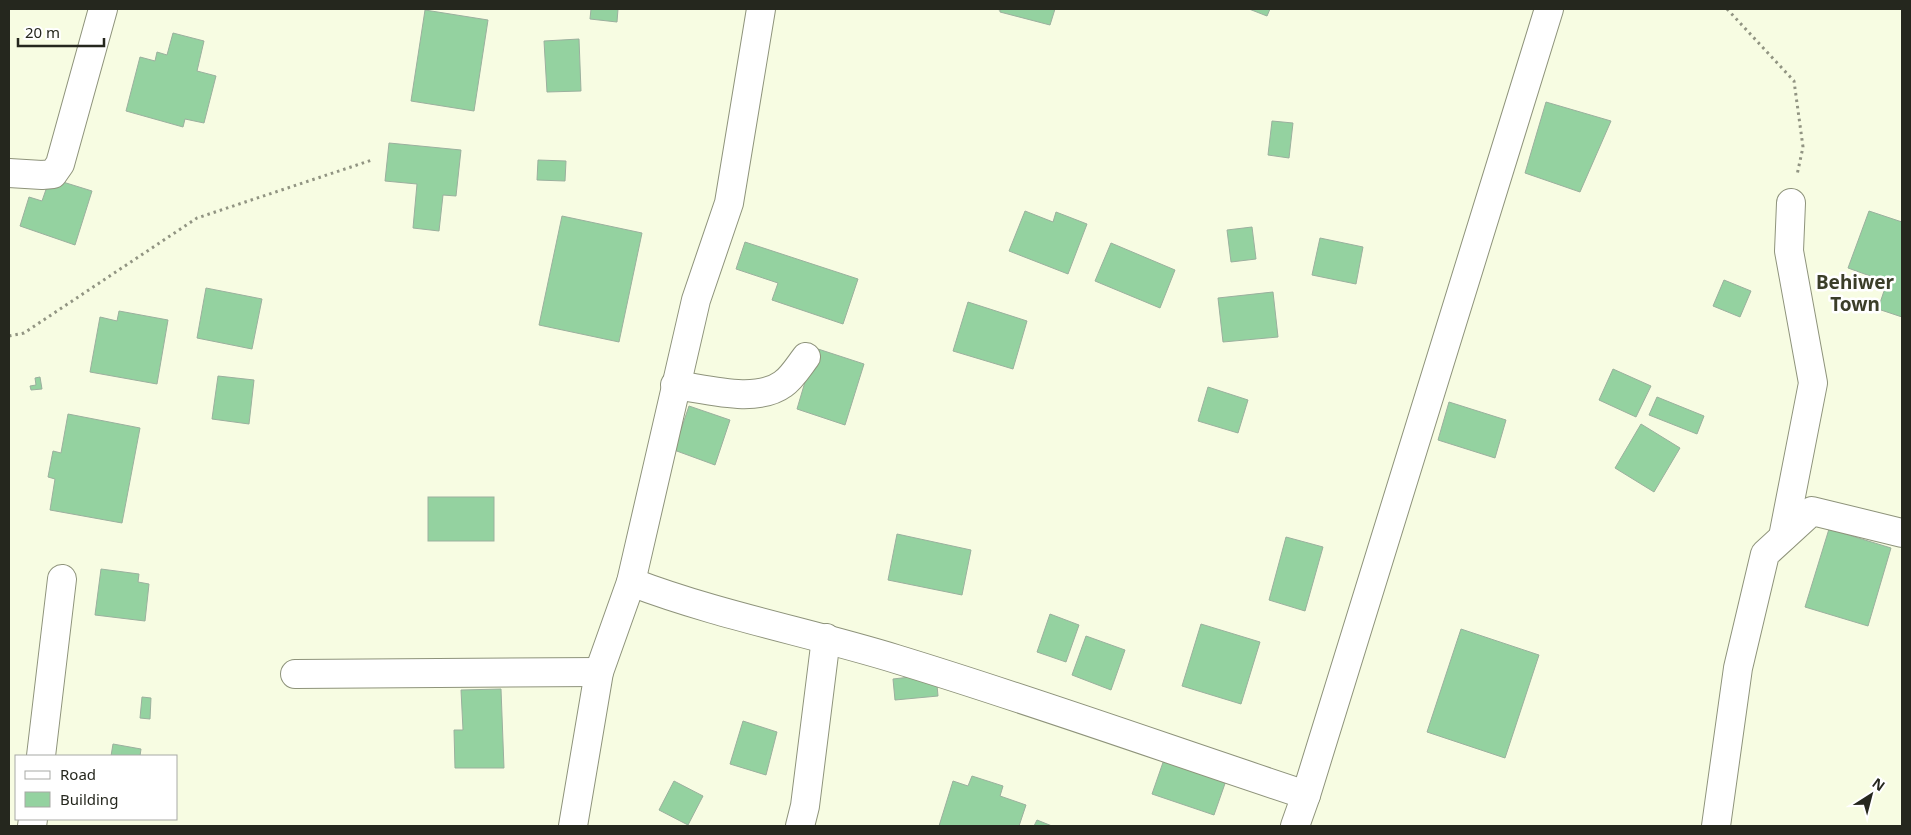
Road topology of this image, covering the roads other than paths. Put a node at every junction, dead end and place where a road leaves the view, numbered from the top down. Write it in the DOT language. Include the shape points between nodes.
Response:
graph roads {
  1 [pos="103,9"];
  2 [pos="761,9"];
  3 [pos="1549,9"];
  4 [pos="9,173"];
  5 [pos="1790,202"];
  6 [pos="806,357"];
  7 [pos="676,385"];
  8 [pos="1902,534"];
  9 [pos="1783,537"];
  10 [pos="62,579"];
  11 [pos="631,582"];
  12 [pos="826,638"];
  13 [pos="599,672"];
  14 [pos="295,674"];
  15 [pos="41,755"];
  16 [pos="1306,795"];
  17 [pos="573,826"];
  18 [pos="800,826"];
  19 [pos="1295,826"];
  20 [pos="1716,826"];
  1 -- 4 [label="street" via="60,164 53,174 42,176"];
  2 -- 7 [label="street" via="729,203 696,300"];
  3 -- 16 [label="street"];
  5 -- 9 [label="street" via="1789,251 1813,383"];
  6 -- 7 [label="street" via="784,384 767,392 746,395"];
  7 -- 11 [label="street"];
  8 -- 9 [label="street" via="1812,511"];
  9 -- 20 [label="street" via="1765,554 1742,649"];
  10 -- 15 [label="street"];
  11 -- 12 [label="street" via="704,607"];
  11 -- 13 [label="street"];
  12 -- 16 [label="street"];
  12 -- 18 [label="street"];
  13 -- 14 [label="street"];
  13 -- 17 [label="street"];
  16 -- 19 [label="street"];
}
